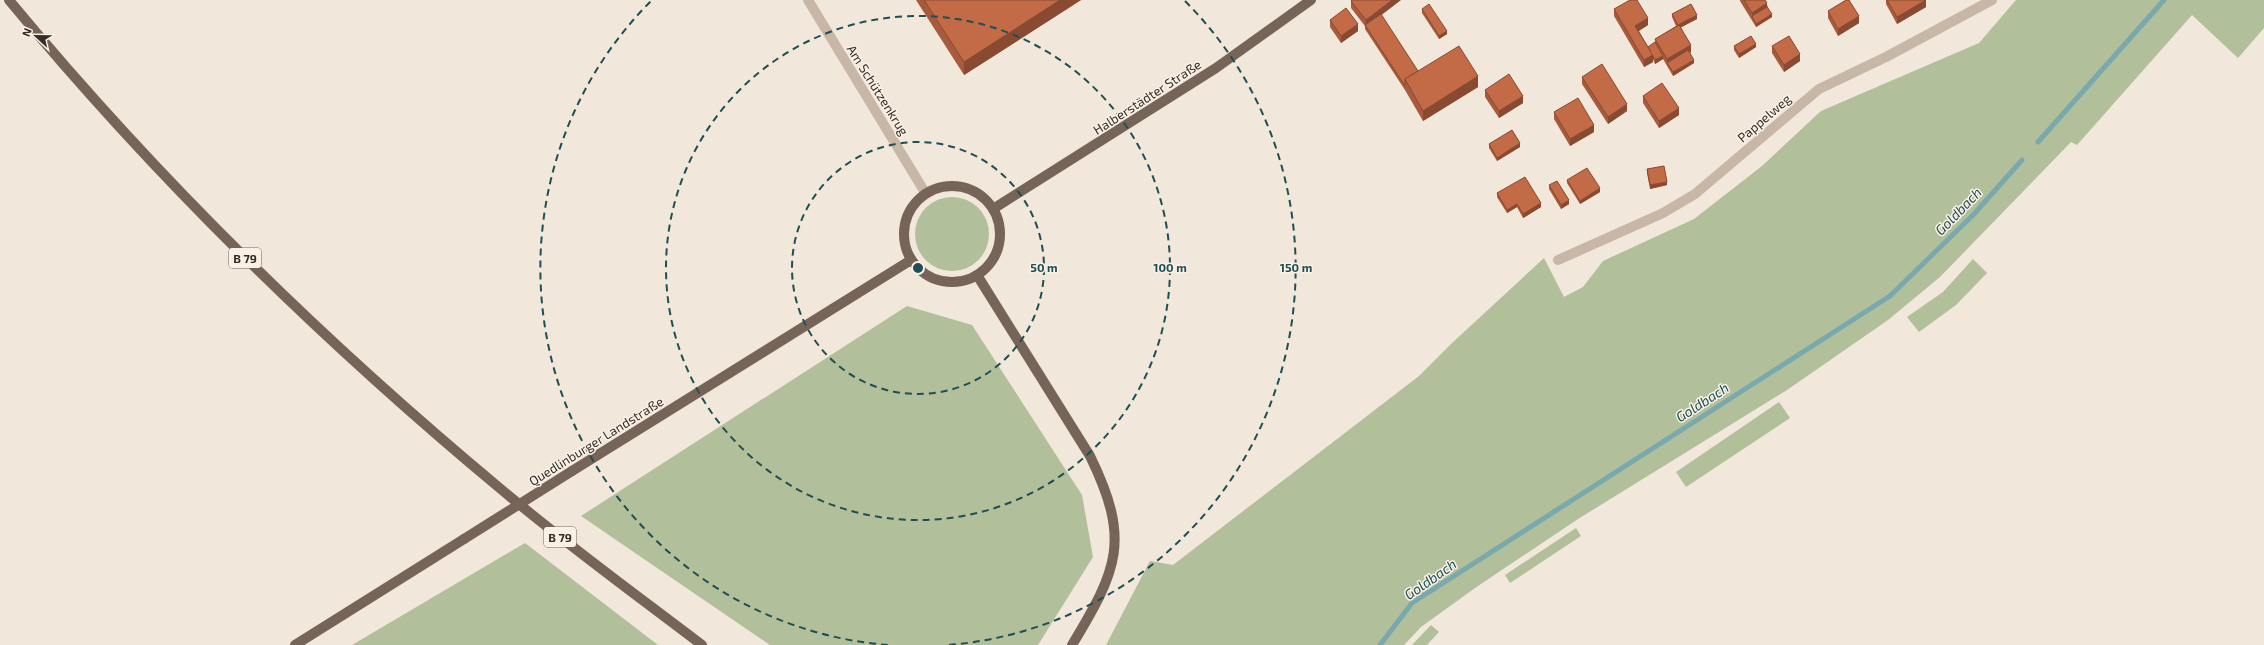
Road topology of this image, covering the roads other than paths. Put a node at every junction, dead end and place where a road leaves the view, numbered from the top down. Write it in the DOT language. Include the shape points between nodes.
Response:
graph roads {
  1 [pos="9,0"];
  2 [pos="808,0"];
  3 [pos="1311,0"];
  4 [pos="1992,0"];
  5 [pos="926,194"];
  6 [pos="993,209"];
  7 [pos="912,260"];
  8 [pos="1558,260"];
  9 [pos="977,275"];
  10 [pos="295,645"];
  11 [pos="702,645"];
  12 [pos="1072,645"];
  1 -- 11 [label="main road, B 79" via="135,144 330,340 504,492"];
  2 -- 5 [label="street, Am Schützenkrug"];
  3 -- 6 [label="main road, Halberstädter Straße" via="1216,68"];
  4 -- 8 [label="street, Pappelweg" via="1886,58 1819,89 1689,198 1663,213"];
  5 -- 6 [label="main road" via="950,186 963,188 980,196"];
  5 -- 7 [label="main road" via="912,209 904,229 904,240"];
  6 -- 9 [label="main road" via="1000,229 997,251"];
  7 -- 9 [label="main road" via="926,275 941,281 957,282"];
  7 -- 10 [label="main road, Quedlinburger Landstraße, bridge"];
  9 -- 12 [label="main road" via="1090,456 1111,507 1116,532 1108,581"];
}
